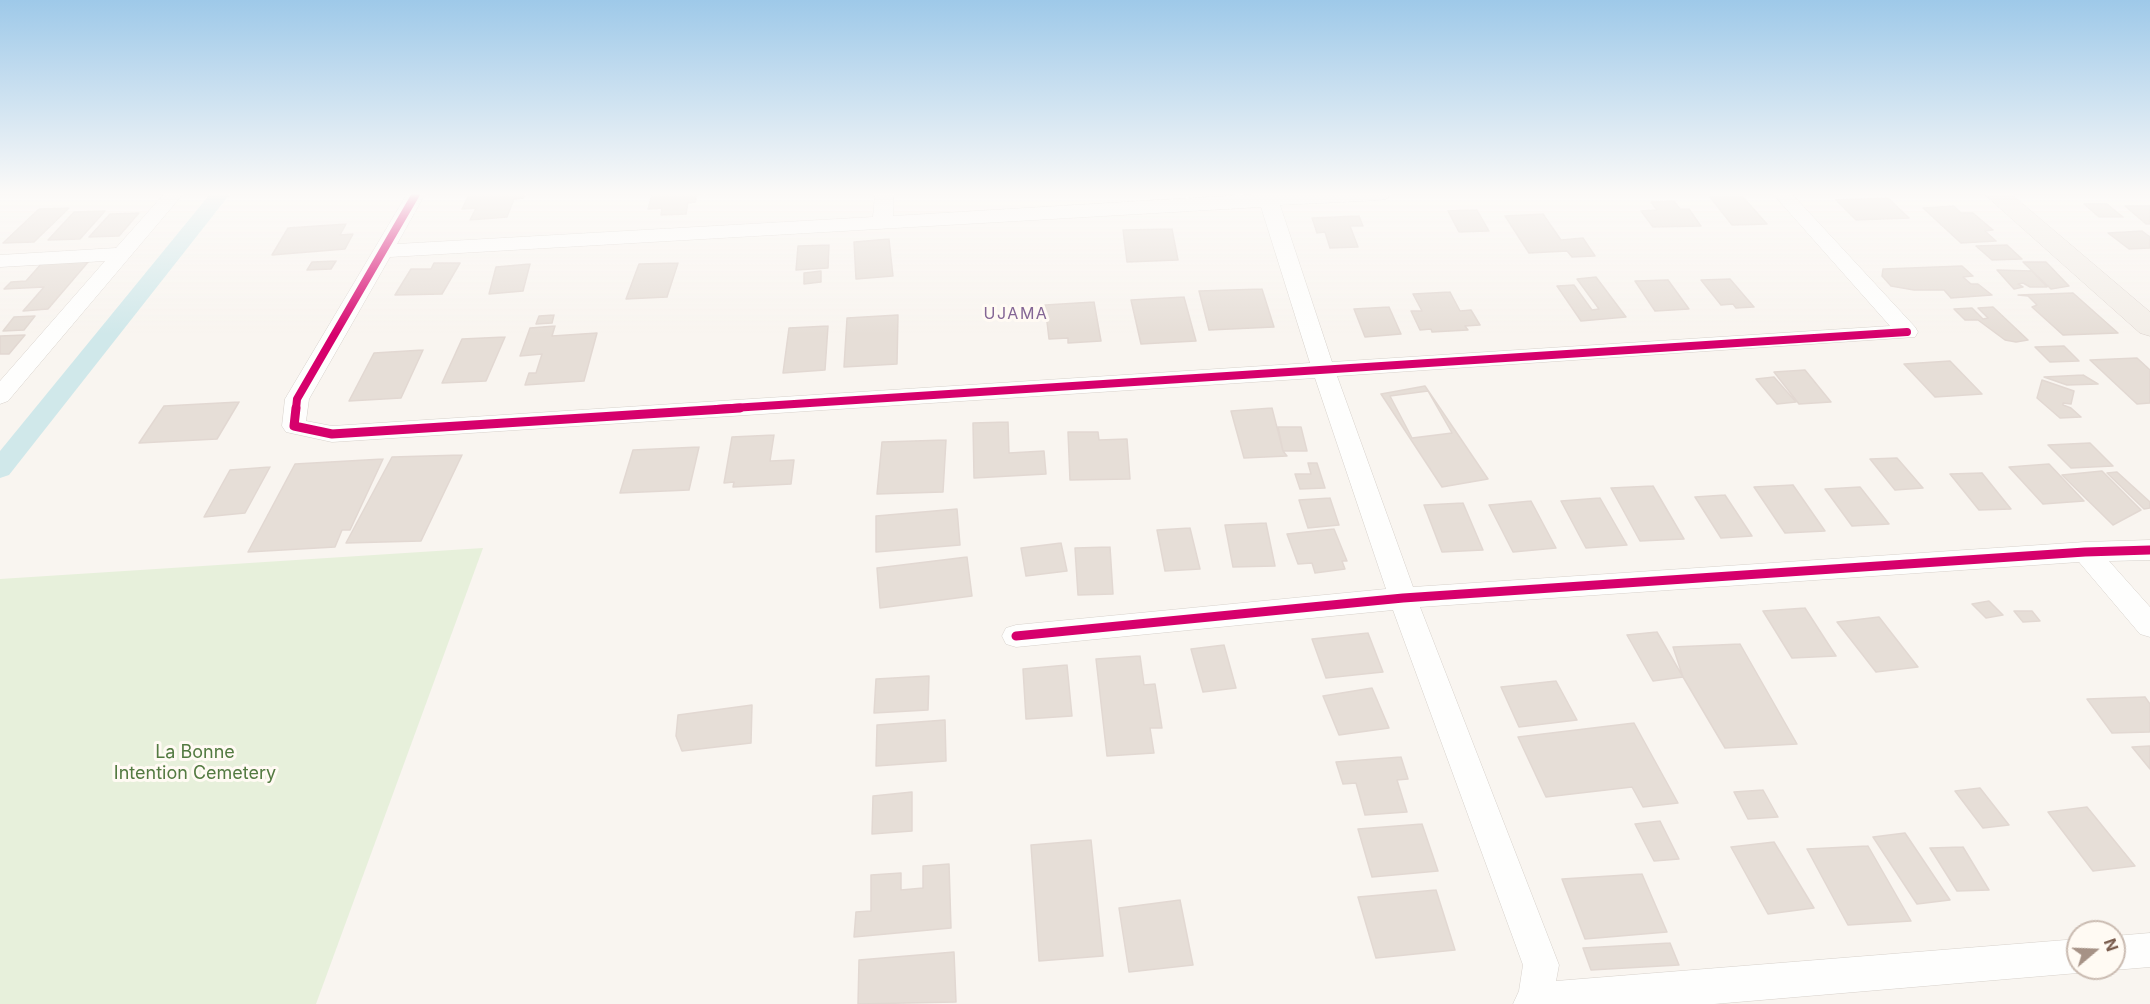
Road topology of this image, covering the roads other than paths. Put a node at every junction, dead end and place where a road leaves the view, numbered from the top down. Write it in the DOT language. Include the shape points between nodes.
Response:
graph roads {
  1 [pos="134,241"];
  2 [pos="389,241"];
  3 [pos="552,241"];
  4 [pos="1282,241"];
  5 [pos="1824,241"];
  6 [pos="2050,241"];
  7 [pos="383,251"];
  8 [pos="123,254"];
  9 [pos="0,261"];
  10 [pos="2150,327"];
  11 [pos="1323,368"];
  12 [pos="0,396"];
  13 [pos="2150,550"];
  14 [pos="2085,552"];
  15 [pos="1404,598"];
  16 [pos="2150,626"];
  17 [pos="1016,636"];
  18 [pos="2150,950"];
  19 [pos="2126,952"];
  20 [pos="2066,957"];
  21 [pos="1533,1003"];
  1 -- 8 [label="street"];
  2 -- 7 [label="street"];
  3 -- 7 [label="street"];
  4 -- 11 [label="street"];
  5 -- 11 [label="street" via="1907,332"];
  6 -- 10 [label="main road"];
  7 -- 11 [label="street" via="297,399 294,426 332,434"];
  8 -- 9 [label="street"];
  8 -- 12 [label="street"];
  11 -- 15 [label="street"];
  13 -- 14 [label="street"];
  14 -- 15 [label="street"];
  14 -- 16 [label="street"];
  15 -- 17 [label="street"];
  15 -- 21 [label="street" via="1541,965"];
  18 -- 19 [label="street"];
  20 -- 21 [label="street"];
}
